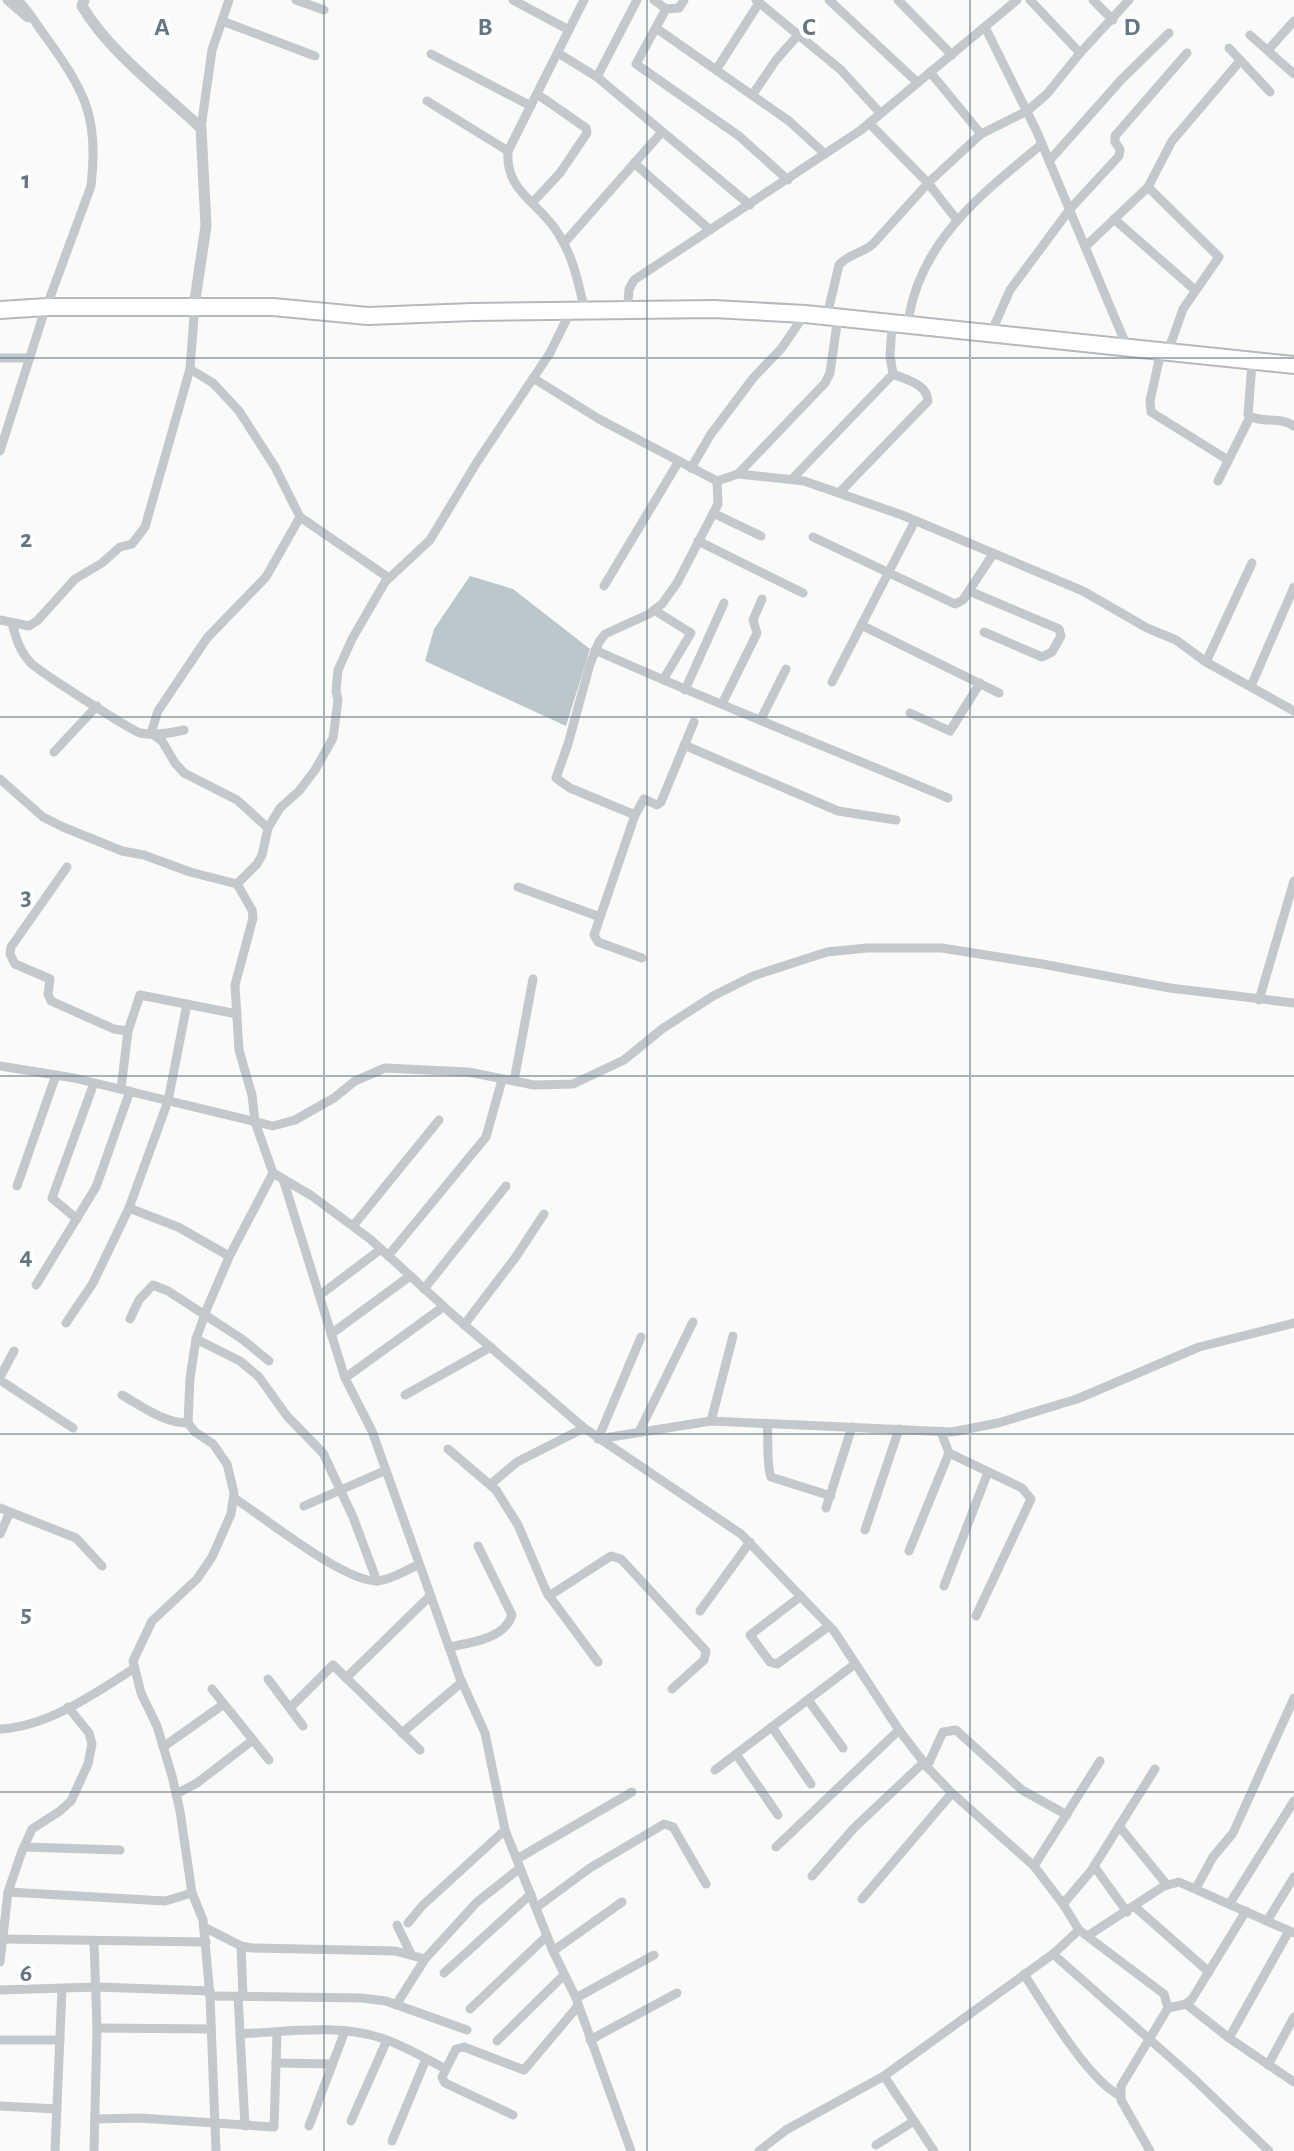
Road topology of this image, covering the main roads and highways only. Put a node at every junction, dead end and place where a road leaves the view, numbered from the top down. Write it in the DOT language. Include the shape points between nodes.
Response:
graph roads {
  1 [pos="0,301"];
  2 [pos="48,302"];
  3 [pos="576,306"];
  4 [pos="0,310"];
  5 [pos="834,312"];
  6 [pos="1125,342"];
  7 [pos="1166,347"];
  8 [pos="1294,355"];
  9 [pos="1294,365"];
  1 -- 2 [label="highway"];
  2 -- 3 [label="highway" via="195,304 264,298 378,307"];
  2 -- 4 [label="highway"];
  3 -- 5 [label="highway"];
  3 -- 5 [label="highway" via="700,300"];
  5 -- 6 [label="highway" via="995,324"];
  5 -- 6 [label="highway" via="892,324"];
  6 -- 7 [label="highway"];
  7 -- 8 [label="highway"];
  7 -- 9 [label="highway"];
}
